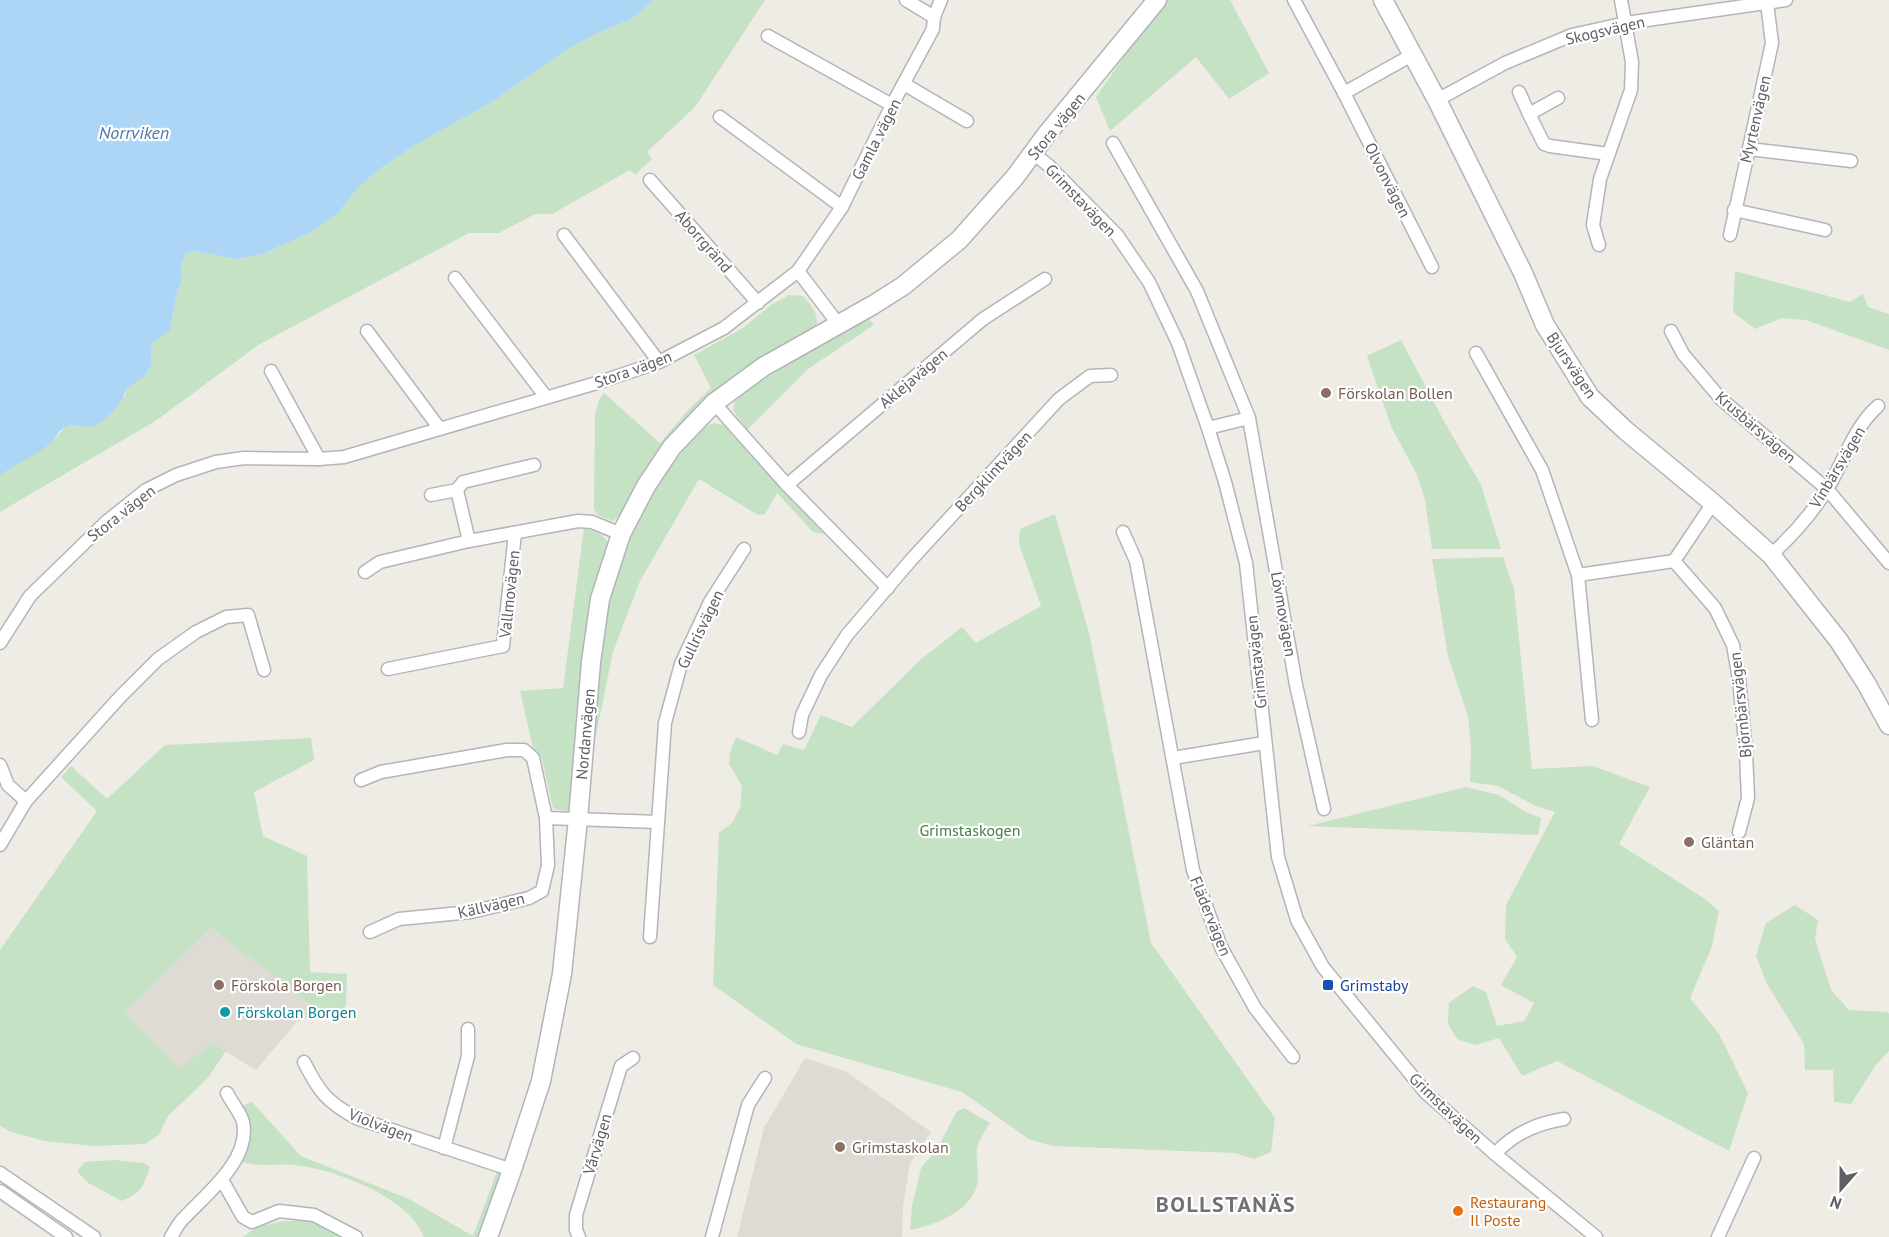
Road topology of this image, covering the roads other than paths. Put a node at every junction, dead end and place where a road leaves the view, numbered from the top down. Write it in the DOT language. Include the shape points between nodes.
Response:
graph roads {
  1 [pos="906,0"];
  2 [pos="941,0"];
  3 [pos="1157,0"];
  4 [pos="1294,0"];
  5 [pos="1383,0"];
  6 [pos="1621,0"];
  7 [pos="1786,0"];
  8 [pos="1767,3"];
  9 [pos="934,17"];
  10 [pos="1626,23"];
  11 [pos="768,36"];
  12 [pos="1412,55"];
  13 [pos="904,84"];
  14 [pos="1519,92"];
  15 [pos="1344,93"];
  16 [pos="1558,98"];
  17 [pos="1437,100"];
  18 [pos="892,105"];
  19 [pos="1528,114"];
  20 [pos="720,117"];
  21 [pos="967,121"];
  22 [pos="1113,143"];
  23 [pos="1749,148"];
  24 [pos="1034,153"];
  25 [pos="1608,154"];
  26 [pos="1851,161"];
  27 [pos="650,180"];
  28 [pos="842,207"];
  29 [pos="1734,210"];
  30 [pos="1825,230"];
  31 [pos="564,235"];
  32 [pos="1730,235"];
  33 [pos="1599,245"];
  34 [pos="1432,267"];
  35 [pos="798,271"];
  36 [pos="456,278"];
  37 [pos="1045,279"];
  38 [pos="758,303"];
  39 [pos="839,325"];
  40 [pos="1671,331"];
  41 [pos="367,332"];
  42 [pos="1476,353"];
  43 [pos="659,362"];
  44 [pos="271,370"];
  45 [pos="1111,375"];
  46 [pos="546,397"];
  47 [pos="714,403"];
  48 [pos="1878,406"];
  49 [pos="1249,418"];
  50 [pos="1208,428"];
  51 [pos="441,429"];
  52 [pos="319,459"];
  53 [pos="534,465"];
  54 [pos="787,485"];
  55 [pos="1827,489"];
  56 [pos="457,490"];
  57 [pos="431,495"];
  58 [pos="1713,503"];
  59 [pos="515,532"];
  60 [pos="1123,532"];
  61 [pos="621,534"];
  62 [pos="469,541"];
  63 [pos="744,549"];
  64 [pos="1772,555"];
  65 [pos="1674,561"];
  66 [pos="1889,563"];
  67 [pos="365,572"];
  68 [pos="1578,575"];
  69 [pos="888,588"];
  70 [pos="0,643"];
  71 [pos="388,669"];
  72 [pos="264,670"];
  73 [pos="1592,720"];
  74 [pos="1889,725"];
  75 [pos="799,732"];
  76 [pos="1264,743"];
  77 [pos="1173,758"];
  78 [pos="0,765"];
  79 [pos="362,780"];
  80 [pos="26,801"];
  81 [pos="1324,809"];
  82 [pos="546,818"];
  83 [pos="578,819"];
  84 [pos="657,822"];
  85 [pos="1739,832"];
  86 [pos="0,845"];
  87 [pos="370,932"];
  88 [pos="650,937"];
  89 [pos="468,1029"];
  90 [pos="1293,1057"];
  91 [pos="633,1058"];
  92 [pos="304,1062"];
  93 [pos="765,1078"];
  94 [pos="227,1093"];
  95 [pos="1564,1119"];
  96 [pos="444,1148"];
  97 [pos="1495,1154"];
  98 [pos="1754,1158"];
  99 [pos="513,1170"];
  100 [pos="0,1173"];
  101 [pos="222,1180"];
  102 [pos="0,1191"];
  103 [pos="66,1237"];
  104 [pos="94,1237"];
  105 [pos="171,1237"];
  106 [pos="356,1237"];
  107 [pos="488,1237"];
  108 [pos="579,1237"];
  109 [pos="712,1237"];
  110 [pos="1596,1237"];
  111 [pos="1718,1237"];
  1 -- 9 [label="street"];
  2 -- 9 [label="street, Gamla vägen"];
  3 -- 24 [label="street, Stora vägen"];
  4 -- 15 [label="street, Olvonvägen"];
  5 -- 12 [label="street, Bjursvägen"];
  6 -- 10 [label="street"];
  7 -- 8 [label="street, Skogsvägen"];
  8 -- 10 [label="street, Skogsvägen"];
  8 -- 23 [label="street, Myrtenvägen" via="1772,43"];
  9 -- 13 [label="street, Gamla vägen" via="933,29"];
  10 -- 17 [label="street, Skogsvägen" via="1572,35 1505,63"];
  10 -- 25 [label="street" via="1632,62 1631,90"];
  11 -- 18 [label="street"];
  12 -- 15 [label="street"];
  12 -- 17 [label="street, Bjursvägen"];
  13 -- 18 [label="street, Gamla vägen"];
  13 -- 21 [label="street"];
  14 -- 19 [label="street"];
  15 -- 34 [label="street, Olvonvägen"];
  16 -- 19 [label="street"];
  17 -- 58 [label="street, Bjursvägen" via="1545,325 1590,397"];
  18 -- 28 [label="street, Gamla vägen"];
  19 -- 25 [label="street" via="1544,144"];
  20 -- 28 [label="street"];
  22 -- 49 [label="street, Lövmovägen" via="1197,291"];
  23 -- 26 [label="street"];
  23 -- 29 [label="street, Myrtenvägen"];
  24 -- 39 [label="street, Stora vägen" via="987,210 933,263"];
  24 -- 50 [label="street, Grimstavägen" via="1117,236 1149,282 1178,343"];
  25 -- 33 [label="street" via="1593,225"];
  27 -- 38 [label="street, Aborrgränd"];
  28 -- 35 [label="street, Gamla vägen"];
  29 -- 30 [label="street"];
  29 -- 32 [label="street, Myrtenvägen"];
  31 -- 43 [label="street"];
  35 -- 38 [label="street, Stora vägen"];
  35 -- 39 [label="street"];
  36 -- 46 [label="street"];
  37 -- 54 [label="street, Aklejavägen" via="983,319"];
  38 -- 43 [label="street, Stora vägen" via="724,328"];
  39 -- 47 [label="street, Nordanvägen" via="763,367"];
  40 -- 55 [label="street, Krusbärsvägen" via="1683,354 1720,399"];
  41 -- 51 [label="street"];
  42 -- 68 [label="street" via="1542,470"];
  43 -- 46 [label="street, Stora vägen"];
  44 -- 52 [label="street"];
  45 -- 69 [label="street, Bergklintvägen" via="1090,376 1059,399"];
  46 -- 51 [label="street, Stora vägen"];
  47 -- 54 [label="street"];
  47 -- 61 [label="street, Nordanvägen" via="672,447"];
  48 -- 55 [label="street, Vinbärsvägen" via="1867,416"];
  49 -- 50 [label="street"];
  49 -- 81 [label="street, Lövmovägen" via="1296,686"];
  50 -- 76 [label="street, Grimstavägen" via="1246,563"];
  51 -- 52 [label="street, Stora vägen" via="344,457"];
  52 -- 70 [label="street, Stora vägen" via="244,458 216,462 146,490 106,522 30,596"];
  53 -- 56 [label="street" via="463,482"];
  54 -- 69 [label="street"];
  55 -- 64 [label="street, Vinbärsvägen"];
  55 -- 66 [label="street, Krusbärsvägen"];
  56 -- 57 [label="street"];
  56 -- 62 [label="street"];
  58 -- 64 [label="street, Bjursvägen"];
  58 -- 65 [label="street"];
  59 -- 61 [label="street, Vallmovägen" via="578,521 592,522"];
  59 -- 62 [label="street, Vallmovägen"];
  59 -- 71 [label="street, Vallmovägen" via="503,646"];
  60 -- 77 [label="street, Flädervägen" via="1136,561"];
  61 -- 83 [label="street, Nordanvägen" via="600,599 592,652"];
  62 -- 67 [label="street, Vallmovägen" via="380,562"];
  63 -- 84 [label="street, Gullrisvägen" via="710,602 681,664 665,723"];
  64 -- 74 [label="street, Bjursvägen" via="1839,641"];
  65 -- 68 [label="street"];
  65 -- 85 [label="street, Björnbärsvägen" via="1715,608 1733,645 1748,791"];
  68 -- 73 [label="street"];
  69 -- 75 [label="street, Bergklintvägen" via="848,634 821,675 802,715"];
  72 -- 80 [label="street" via="248,615 226,617 196,632 158,659"];
  76 -- 77 [label="street"];
  76 -- 97 [label="street, Grimstavägen" via="1278,857 1297,920 1323,967 1426,1093"];
  77 -- 90 [label="street, Flädervägen" via="1193,870 1221,947 1255,1008"];
  78 -- 80 [label="street" via="8,784"];
  79 -- 82 [label="street, Källvägen" via="381,772 524,750 533,758"];
  80 -- 86 [label="street"];
  82 -- 83 [label="street"];
  82 -- 87 [label="street, Källvägen" via="548,865 542,891 529,898 471,912 399,919"];
  83 -- 84 [label="street"];
  83 -- 99 [label="street, Nordanvägen" via="562,974 541,1081"];
  84 -- 88 [label="street, Gullrisvägen"];
  89 -- 96 [label="street" via="468,1056"];
  91 -- 108 [label="street, Vårvägen" via="621,1066 582,1194 576,1215"];
  92 -- 96 [label="street, Violvägen" via="317,1087 335,1106 356,1118"];
  93 -- 109 [label="street" via="748,1105"];
  94 -- 101 [label="street" via="243,1121 242,1141"];
  95 -- 97 [label="street, Grimstavägen" via="1544,1122 1506,1142"];
  96 -- 99 [label="street, Violvägen"];
  97 -- 110 [label="street, Grimstavägen"];
  98 -- 111 [label="street"];
  99 -- 107 [label="street, Nordanvägen"];
  100 -- 104 [label="street"];
  101 -- 105 [label="street" via="182,1220"];
  101 -- 106 [label="street" via="243,1217 252,1221 279,1211 314,1215"];
  102 -- 103 [label="street"];
}
